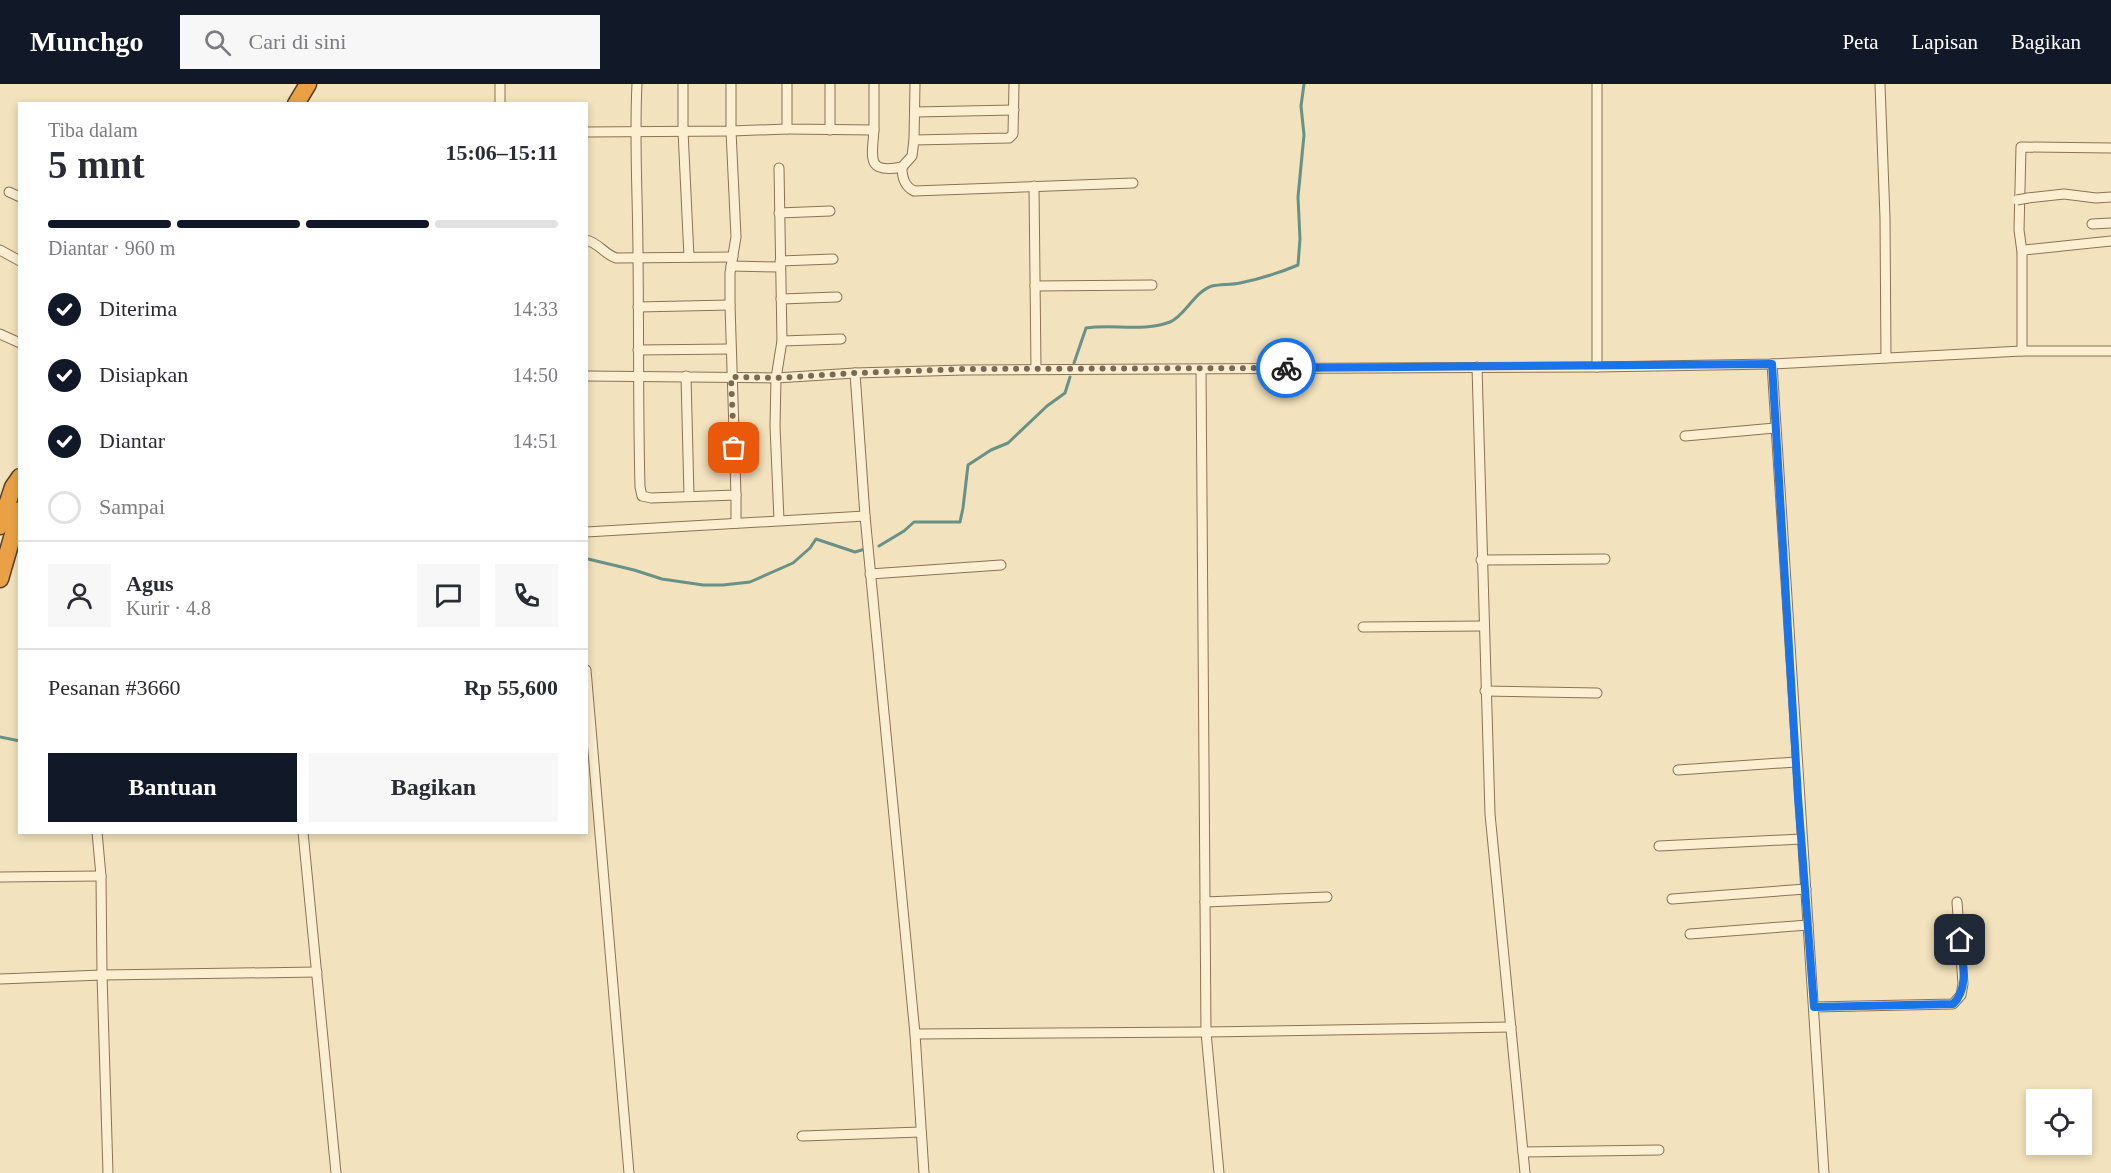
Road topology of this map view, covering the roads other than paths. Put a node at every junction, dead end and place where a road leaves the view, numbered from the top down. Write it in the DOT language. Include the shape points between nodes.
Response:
graph roads {
  1 [pos="297,84"];
  2 [pos="308,84"];
  3 [pos="500,84"];
  4 [pos="637,84"];
  5 [pos="683,84"];
  6 [pos="731,84"];
  7 [pos="787,84"];
  8 [pos="830,84"];
  9 [pos="874,84"];
  10 [pos="915,84"];
  11 [pos="1014,84"];
  12 [pos="1597,84"];
  13 [pos="1880,84"];
  14 [pos="287,102"];
  15 [pos="297,102"];
  16 [pos="500,102"];
  17 [pos="1014,110"];
  18 [pos="915,112"];
  19 [pos="787,129"];
  20 [pos="830,130"];
  21 [pos="874,130"];
  22 [pos="634,131"];
  23 [pos="683,131"];
  24 [pos="731,131"];
  25 [pos="588,132"];
  26 [pos="914,140"];
  27 [pos="2111,148"];
  28 [pos="902,167"];
  29 [pos="778,168"];
  30 [pos="1133,183"];
  31 [pos="1034,186"];
  32 [pos="9,192"];
  33 [pos="18,196"];
  34 [pos="2111,197"];
  35 [pos="2017,200"];
  36 [pos="830,211"];
  37 [pos="779,213"];
  38 [pos="2111,223"];
  39 [pos="2092,224"];
  40 [pos="588,240"];
  41 [pos="2111,241"];
  42 [pos="0,250"];
  43 [pos="2022,252"];
  44 [pos="638,257"];
  45 [pos="689,257"];
  46 [pos="833,259"];
  47 [pos="18,260"];
  48 [pos="732,262"];
  49 [pos="780,264"];
  50 [pos="1152,285"];
  51 [pos="1035,286"];
  52 [pos="837,297"];
  53 [pos="781,299"];
  54 [pos="730,305"];
  55 [pos="638,307"];
  56 [pos="0,333"];
  57 [pos="841,339"];
  58 [pos="782,341"];
  59 [pos="18,342"];
  60 [pos="730,349"];
  61 [pos="638,350"];
  62 [pos="2022,351"];
  63 [pos="2111,351"];
  64 [pos="1886,358"];
  65 [pos="1772,364"];
  66 [pos="1476,367"];
  67 [pos="1597,367"];
  68 [pos="1036,369"];
  69 [pos="1201,369"];
  70 [pos="855,373"];
  71 [pos="637,375"];
  72 [pos="588,376"];
  73 [pos="686,376"];
  74 [pos="731,377"];
  75 [pos="776,378"];
  76 [pos="1775,428"];
  77 [pos="1685,436"];
  78 [pos="18,480"];
  79 [pos="735,495"];
  80 [pos="689,496"];
  81 [pos="865,516"];
  82 [pos="18,517"];
  83 [pos="779,520"];
  84 [pos="736,523"];
  85 [pos="0,525"];
  86 [pos="588,532"];
  87 [pos="1605,559"];
  88 [pos="1481,560"];
  89 [pos="1001,565"];
  90 [pos="870,574"];
  91 [pos="0,579"];
  92 [pos="1483,626"];
  93 [pos="1363,627"];
  94 [pos="1485,691"];
  95 [pos="588,693"];
  96 [pos="1597,693"];
  97 [pos="1796,762"];
  98 [pos="1678,770"];
  99 [pos="97,834"];
  100 [pos="303,834"];
  101 [pos="1801,839"];
  102 [pos="1659,846"];
  103 [pos="101,876"];
  104 [pos="0,878"];
  105 [pos="1806,889"];
  106 [pos="1327,897"];
  107 [pos="1672,899"];
  108 [pos="1205,902"];
  109 [pos="1957,902"];
  110 [pos="1808,926"];
  111 [pos="1690,934"];
  112 [pos="317,972"];
  113 [pos="102,975"];
  114 [pos="0,979"];
  115 [pos="1814,1007"];
  116 [pos="1511,1027"];
  117 [pos="1206,1032"];
  118 [pos="915,1034"];
  119 [pos="921,1132"];
  120 [pos="802,1136"];
  121 [pos="1659,1150"];
  122 [pos="1523,1152"];
  123 [pos="108,1173"];
  124 [pos="336,1173"];
  125 [pos="629,1173"];
  126 [pos="924,1173"];
  127 [pos="1219,1173"];
  128 [pos="1525,1173"];
  129 [pos="1824,1173"];
  1 -- 14 [label="highway"];
  2 -- 15 [label="highway"];
  3 -- 16 [label="street"];
  4 -- 22 [label="street"];
  5 -- 23 [label="street"];
  6 -- 24 [label="street"];
  7 -- 19 [label="street"];
  8 -- 20 [label="street"];
  9 -- 21 [label="street"];
  10 -- 18 [label="street"];
  11 -- 17 [label="street"];
  12 -- 67 [label="street"];
  13 -- 64 [label="street"];
  17 -- 18 [label="street"];
  17 -- 26 [label="street" via="1009,138"];
  18 -- 26 [label="street"];
  19 -- 20 [label="street"];
  19 -- 24 [label="street"];
  20 -- 21 [label="street"];
  21 -- 28 [label="street" via="875,165"];
  22 -- 23 [label="street"];
  22 -- 25 [label="street"];
  22 -- 44 [label="street"];
  23 -- 24 [label="street"];
  23 -- 45 [label="street"];
  24 -- 48 [label="street" via="736,237"];
  26 -- 28 [label="street" via="912,156"];
  27 -- 43 [label="street" via="2021,147"];
  28 -- 31 [label="street" via="904,182 914,190"];
  29 -- 37 [label="street"];
  30 -- 31 [label="street"];
  31 -- 51 [label="street"];
  32 -- 33 [label="street"];
  34 -- 35 [label="street, bridge" via="2064,194"];
  36 -- 37 [label="street"];
  37 -- 49 [label="street"];
  38 -- 39 [label="street"];
  40 -- 44 [label="street" via="616,258"];
  41 -- 43 [label="street"];
  42 -- 47 [label="street"];
  43 -- 62 [label="street"];
  44 -- 45 [label="street"];
  44 -- 55 [label="street"];
  45 -- 48 [label="street"];
  46 -- 49 [label="street"];
  48 -- 49 [label="street"];
  48 -- 54 [label="street"];
  49 -- 53 [label="street"];
  50 -- 51 [label="street"];
  51 -- 68 [label="street"];
  52 -- 53 [label="street"];
  53 -- 58 [label="street"];
  54 -- 55 [label="street"];
  54 -- 60 [label="street"];
  55 -- 61 [label="street"];
  56 -- 59 [label="street"];
  57 -- 58 [label="street"];
  58 -- 75 [label="street"];
  60 -- 61 [label="street"];
  60 -- 74 [label="street"];
  61 -- 71 [label="street"];
  62 -- 63 [label="street"];
  62 -- 64 [label="street"];
  64 -- 65 [label="street"];
  65 -- 67 [label="street"];
  65 -- 76 [label="street"];
  66 -- 67 [label="street"];
  66 -- 69 [label="street"];
  66 -- 88 [label="street"];
  68 -- 69 [label="street"];
  68 -- 70 [label="street"];
  69 -- 108 [label="street"];
  70 -- 75 [label="street"];
  70 -- 81 [label="street"];
  71 -- 72 [label="street"];
  71 -- 73 [label="street"];
  71 -- 80 [label="street" via="640,492 646,498"];
  73 -- 74 [label="street"];
  73 -- 80 [label="street"];
  74 -- 75 [label="street"];
  74 -- 79 [label="street"];
  75 -- 83 [label="street"];
  76 -- 77 [label="street"];
  76 -- 97 [label="street"];
  78 -- 85 [label="highway"];
  79 -- 80 [label="street"];
  79 -- 84 [label="street"];
  81 -- 83 [label="street"];
  81 -- 90 [label="street"];
  82 -- 91 [label="highway"];
  83 -- 84 [label="street"];
  84 -- 86 [label="street"];
  87 -- 88 [label="street"];
  88 -- 92 [label="street"];
  89 -- 90 [label="street"];
  90 -- 118 [label="street"];
  92 -- 93 [label="street"];
  92 -- 94 [label="street"];
  94 -- 96 [label="street"];
  94 -- 116 [label="street" via="1490,814"];
  95 -- 125 [label="street"];
  97 -- 98 [label="street"];
  97 -- 101 [label="street"];
  99 -- 103 [label="street"];
  100 -- 112 [label="street"];
  101 -- 102 [label="street"];
  101 -- 105 [label="street"];
  103 -- 104 [label="street"];
  103 -- 113 [label="street"];
  105 -- 107 [label="street"];
  105 -- 110 [label="street"];
  106 -- 108 [label="street"];
  108 -- 117 [label="street"];
  109 -- 115 [label="street" via="1963,984 1961,995 1953,1004"];
  110 -- 111 [label="street"];
  110 -- 115 [label="street"];
  112 -- 113 [label="street"];
  112 -- 124 [label="street"];
  113 -- 114 [label="street"];
  113 -- 123 [label="street"];
  115 -- 129 [label="street"];
  116 -- 117 [label="street"];
  116 -- 122 [label="street"];
  117 -- 118 [label="street"];
  117 -- 127 [label="street"];
  118 -- 119 [label="street"];
  119 -- 120 [label="street"];
  119 -- 126 [label="street"];
  121 -- 122 [label="street"];
  122 -- 128 [label="street"];
}
